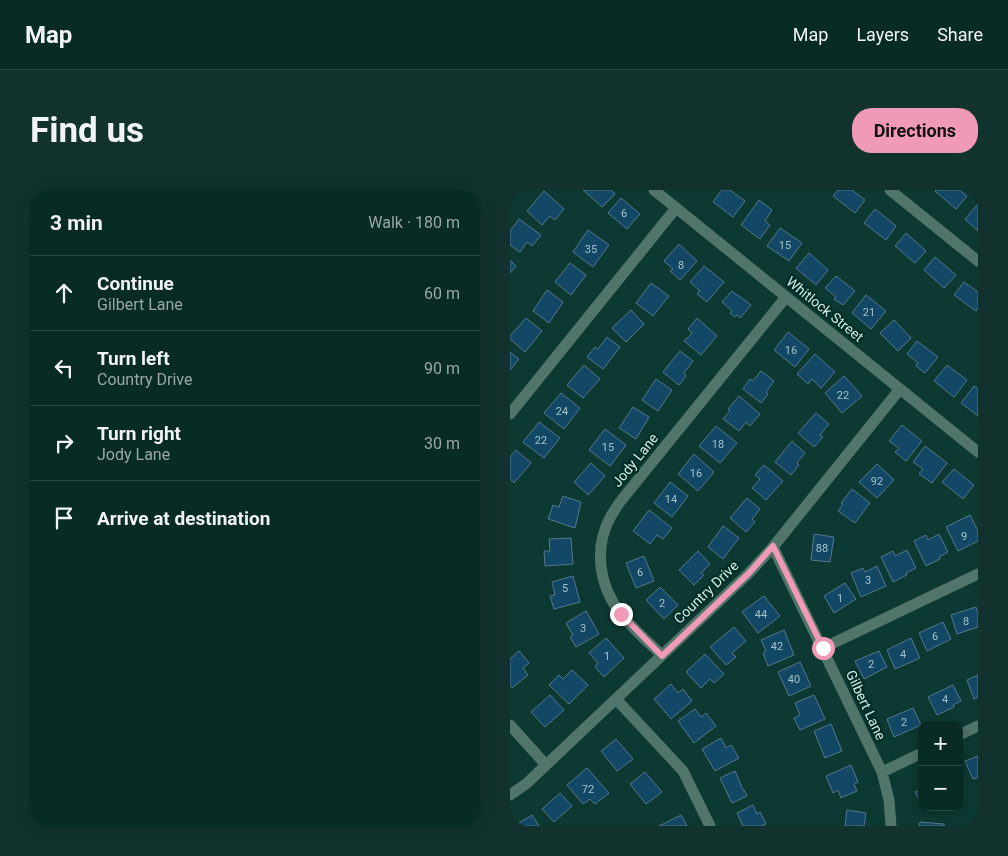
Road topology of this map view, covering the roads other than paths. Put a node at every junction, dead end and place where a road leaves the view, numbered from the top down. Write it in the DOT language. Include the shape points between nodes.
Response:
graph roads {
  1 [pos="654,190"];
  2 [pos="890,190"];
  3 [pos="676,208"];
  4 [pos="978,261"];
  5 [pos="786,297"];
  6 [pos="900,389"];
  7 [pos="510,414"];
  8 [pos="978,452"];
  9 [pos="773,546"];
  10 [pos="978,574"];
  11 [pos="823,648"];
  12 [pos="662,656"];
  13 [pos="616,699"];
  14 [pos="510,725"];
  15 [pos="978,726"];
  16 [pos="963,733"];
  17 [pos="918,755"];
  18 [pos="546,765"];
  19 [pos="882,772"];
  20 [pos="510,795"];
  21 [pos="710,826"];
  22 [pos="891,826"];
  1 -- 3 [label="street, Whitlock Street"];
  2 -- 4 [label="street"];
  3 -- 5 [label="street, Whitlock Street"];
  3 -- 7 [label="street"];
  5 -- 6 [label="street, Whitlock Street"];
  5 -- 12 [label="street, Jody Lane" via="624,497 605,529 600,560 607,593 621,614"];
  6 -- 8 [label="street, Whitlock Street"];
  6 -- 9 [label="street, Country Drive"];
  9 -- 11 [label="street, Gilbert Lane"];
  9 -- 12 [label="street, Country Drive"];
  10 -- 11 [label="street"];
  11 -- 19 [label="street, Gilbert Lane"];
  12 -- 13 [label="street, Country Drive"];
  13 -- 18 [label="street, Country Drive"];
  13 -- 21 [label="street" via="683,771"];
  14 -- 18 [label="street"];
  15 -- 16 [label="street"];
  17 -- 19 [label="street"];
  18 -- 20 [label="street, Country Drive"];
  19 -- 22 [label="street, Gilbert Lane"];
}
